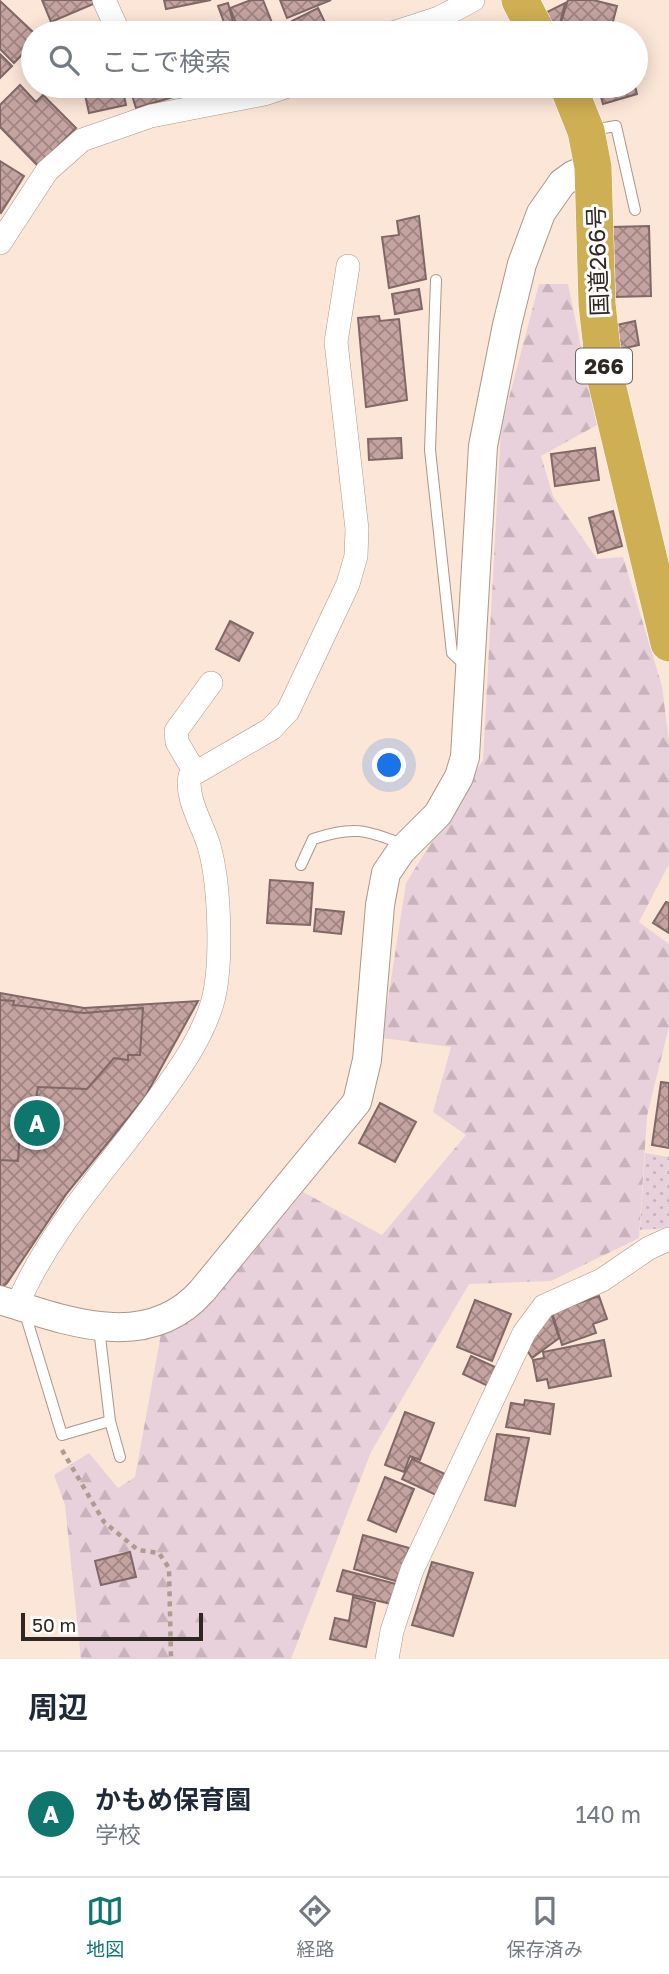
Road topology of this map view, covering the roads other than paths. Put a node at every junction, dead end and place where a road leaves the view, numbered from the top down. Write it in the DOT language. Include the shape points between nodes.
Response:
graph roads {
  1 [pos="104,0"];
  2 [pos="473,0"];
  3 [pos="520,0"];
  4 [pos="114,21"];
  5 [pos="430,21"];
  6 [pos="531,21"];
  7 [pos="185,98"];
  8 [pos="573,98"];
  9 [pos="586,131"];
  10 [pos="593,167"];
  11 [pos="635,210"];
  12 [pos="0,243"];
  13 [pos="348,266"];
  14 [pos="436,280"];
  15 [pos="669,643"];
  16 [pos="470,669"];
  17 [pos="211,682"];
  18 [pos="194,771"];
  19 [pos="406,846"];
  20 [pos="301,865"];
  21 [pos="669,1239"];
  22 [pos="19,1309"];
  23 [pos="100,1332"];
  24 [pos="110,1420"];
  25 [pos="120,1457"];
  26 [pos="387,1659"];
  1 -- 4 [label="street"];
  2 -- 5 [label="street"];
  3 -- 6 [label="highway"];
  7 -- 12 [label="street" via="151,116 82,140 47,171"];
  8 -- 9 [label="highway, 国道266号 / 266"];
  9 -- 10 [label="highway, 国道266号 / 266"];
  9 -- 11 [label="lane" via="616,126"];
  10 -- 15 [label="highway, 国道266号 / 266" via="597,304 605,376"];
  10 -- 16 [label="street" via="573,175 554,192 522,264 483,446"];
  13 -- 18 [label="street" via="336,342 357,529 353,570 288,711 271,729"];
  14 -- 16 [label="lane" via="430,450 453,653"];
  16 -- 19 [label="street" via="465,757 459,777 439,814"];
  17 -- 18 [label="street" via="176,731 177,742"];
  18 -- 22 [label="street" via="189,789 210,849 215,887 219,946 212,1002 191,1051 37,1261"];
  19 -- 20 [label="lane" via="363,829 351,829 313,839"];
  19 -- 23 [label="street" via="386,873 382,887 367,1060 350,1113 185,1308 165,1320"];
  21 -- 26 [label="street" via="602,1280 544,1306 524,1332 412,1570"];
  22 -- 23 [label="street"];
  22 -- 24 [label="lane" via="62,1435"];
  23 -- 24 [label="lane"];
  24 -- 25 [label="lane"];
}
